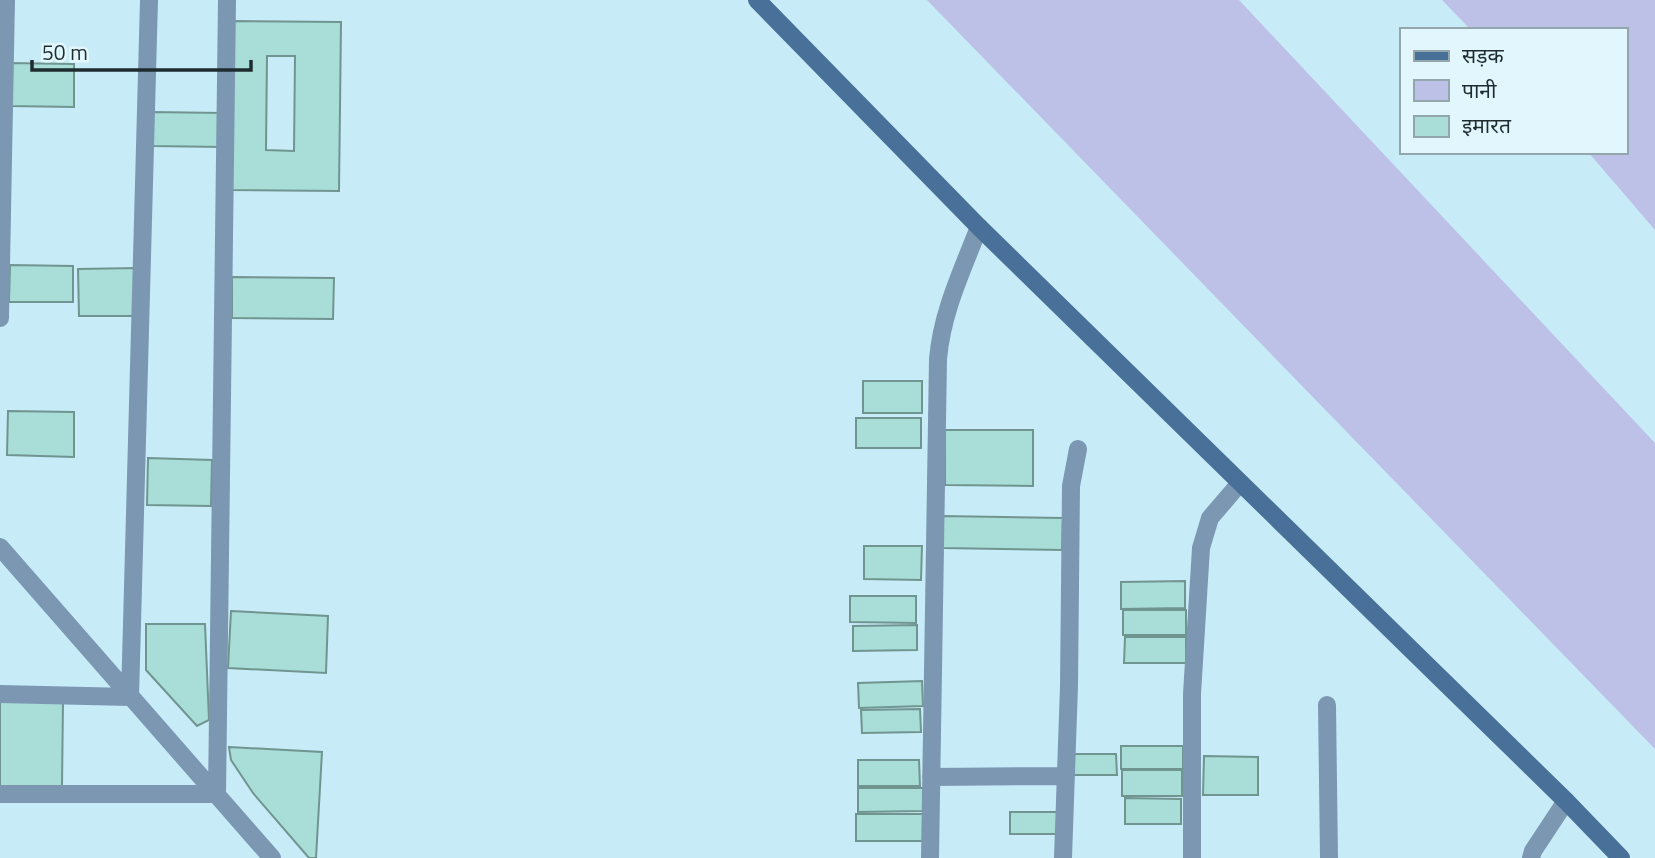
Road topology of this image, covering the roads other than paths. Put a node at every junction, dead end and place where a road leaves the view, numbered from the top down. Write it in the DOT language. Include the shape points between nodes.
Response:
graph roads {
  1 [pos="6,0"];
  2 [pos="149,0"];
  3 [pos="227,0"];
  4 [pos="757,0"];
  5 [pos="979,227"];
  6 [pos="0,318"];
  7 [pos="1078,449"];
  8 [pos="1240,483"];
  9 [pos="0,547"];
  10 [pos="0,694"];
  11 [pos="130,696"];
  12 [pos="1327,705"];
  13 [pos="1066,776"];
  14 [pos="931,777"];
  15 [pos="0,794"];
  16 [pos="217,794"];
  17 [pos="1566,801"];
  18 [pos="272,858"];
  19 [pos="930,858"];
  20 [pos="1063,858"];
  21 [pos="1192,858"];
  22 [pos="1329,858"];
  23 [pos="1531,858"];
  24 [pos="1621,858"];
  1 -- 6 [label="street"];
  2 -- 11 [label="street"];
  3 -- 16 [label="street"];
  4 -- 5 [label="street"];
  5 -- 8 [label="street"];
  5 -- 14 [label="street" via="940,336"];
  7 -- 13 [label="street" via="1071,486"];
  8 -- 17 [label="street"];
  8 -- 21 [label="street" via="1210,518 1201,548 1192,694"];
  9 -- 11 [label="street"];
  10 -- 11 [label="street"];
  11 -- 16 [label="street"];
  12 -- 22 [label="street"];
  13 -- 14 [label="street"];
  13 -- 20 [label="street"];
  14 -- 19 [label="street"];
  15 -- 16 [label="street"];
  16 -- 18 [label="street"];
  17 -- 23 [label="street"];
  17 -- 24 [label="street"];
}
